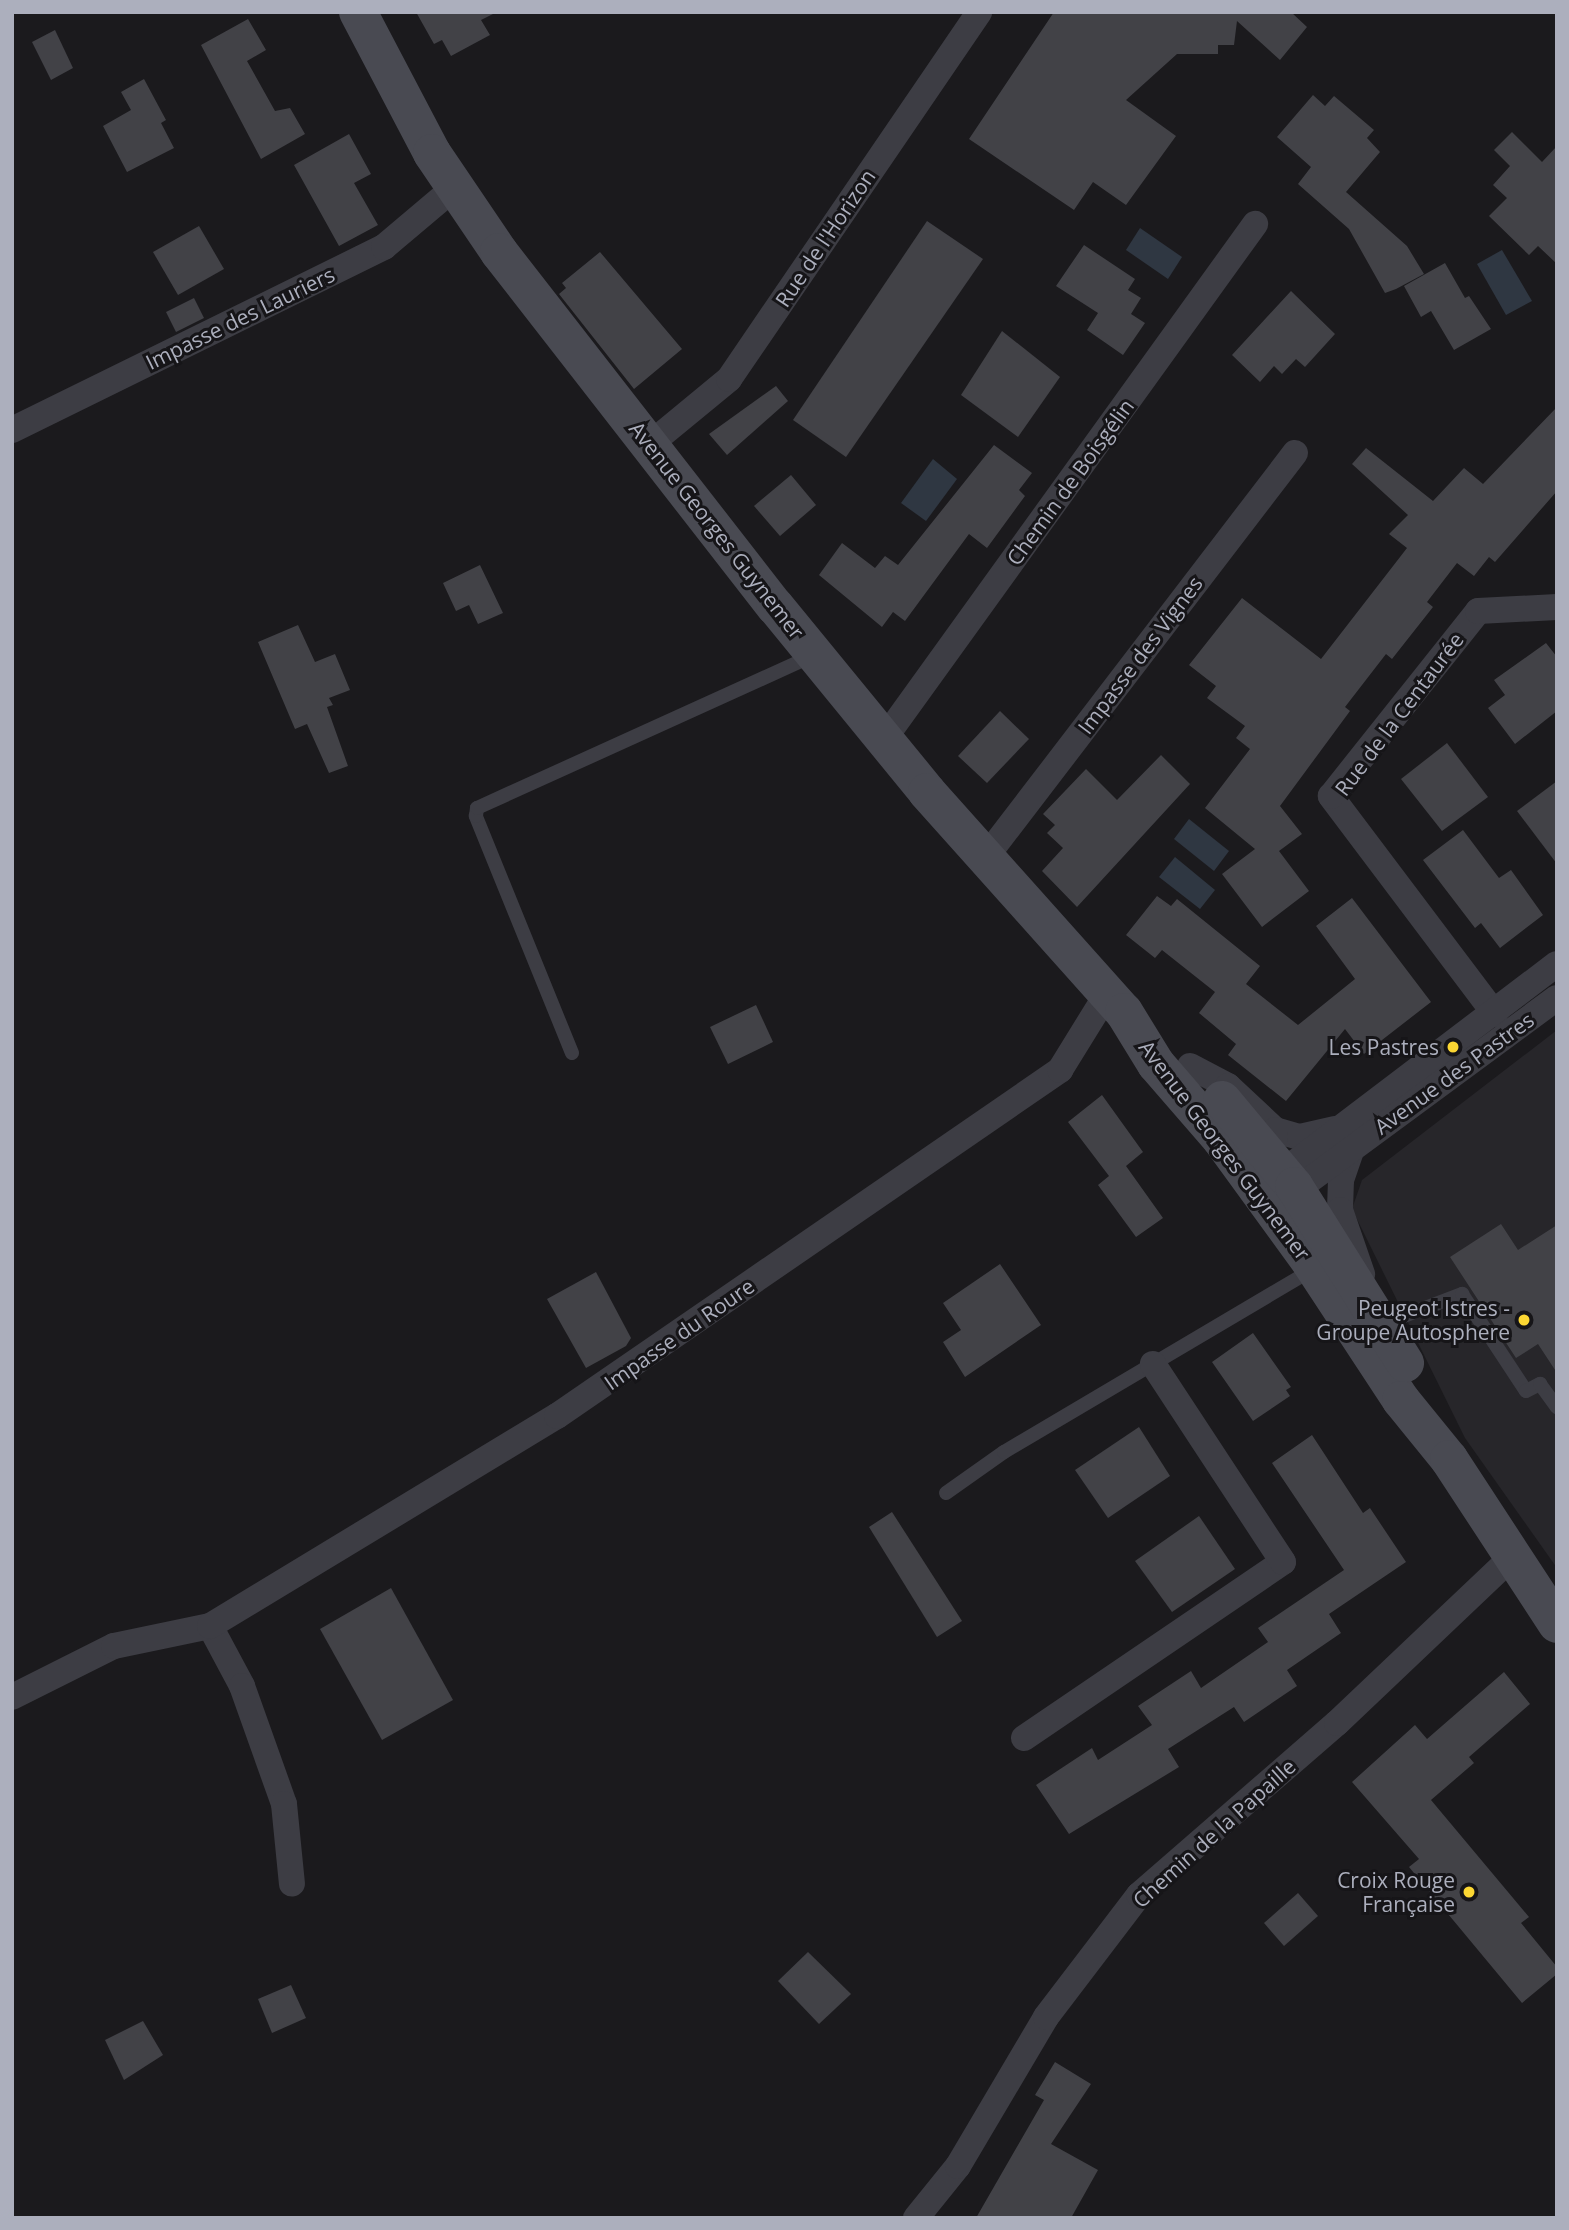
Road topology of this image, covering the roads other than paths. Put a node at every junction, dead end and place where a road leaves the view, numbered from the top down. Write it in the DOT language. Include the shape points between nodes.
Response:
graph roads {
  1 [pos="358,12"];
  2 [pos="979,12"];
  3 [pos="455,187"];
  4 [pos="1255,224"];
  5 [pos="12,430"];
  6 [pos="649,444"];
  7 [pos="1295,453"];
  8 [pos="1557,607"];
  9 [pos="814,654"];
  10 [pos="884,739"];
  11 [pos="985,858"];
  12 [pos="1557,964"];
  13 [pos="1557,998"];
  14 [pos="1116,1003"];
  15 [pos="1495,1014"];
  16 [pos="572,1053"];
  17 [pos="1178,1071"];
  18 [pos="1348,1138"];
  19 [pos="1285,1185"];
  20 [pos="1314,1269"];
  21 [pos="1373,1325"];
  22 [pos="1153,1364"];
  23 [pos="1557,1407"];
  24 [pos="946,1493"];
  25 [pos="1512,1558"];
  26 [pos="1557,1624"];
  27 [pos="209,1626"];
  28 [pos="12,1697"];
  29 [pos="1024,1738"];
  30 [pos="292,1884"];
  31 [pos="916,2218"];
  1 -- 3 [label="main road, Avenue Georges Guynemer"];
  2 -- 6 [label="street, Rue de l'Horizon" via="729,379"];
  3 -- 5 [label="street, Impasse des Lauriers" via="384,247"];
  3 -- 6 [label="main road, Avenue Georges Guynemer" via="499,252"];
  4 -- 10 [label="street, Chemin de Boisgélin"];
  6 -- 9 [label="main road, Avenue Georges Guynemer"];
  7 -- 11 [label="street, Impasse des Vignes"];
  8 -- 15 [label="street, Rue de la Centaurée" via="1478,611 1331,796"];
  9 -- 10 [label="main road, Avenue Georges Guynemer"];
  9 -- 16 [label="lane" via="477,808 476,816"];
  10 -- 11 [label="main road, Avenue Georges Guynemer"];
  11 -- 14 [label="main road, Avenue Georges Guynemer"];
  12 -- 15 [label="street, Avenue des Pastres"];
  13 -- 18 [label="street, Avenue des Pastres"];
  14 -- 17 [label="main road, Avenue Georges Guynemer"];
  14 -- 27 [label="street, Impasse du Roure" via="1060,1070 567,1410"];
  15 -- 18 [label="street, Avenue des Pastres"];
  17 -- 18 [label="street, Avenue des Pastres" via="1228,1086 1275,1130 1300,1137"];
  17 -- 19 [label="main road, Avenue Georges Guynemer"];
  17 -- 20 [label="main road, Avenue Georges Guynemer"];
  18 -- 19 [label="street, Avenue des Pastres" via="1307,1182"];
  18 -- 21 [label="street, Avenue des Pastres" via="1340,1210"];
  19 -- 21 [label="main road, Avenue Georges Guynemer"];
  20 -- 21 [label="main road, Avenue Georges Guynemer"];
  20 -- 22 [label="lane"];
  21 -- 23 [label="lane" via="1462,1294 1526,1391 1540,1384"];
  21 -- 25 [label="main road, Avenue Georges Guynemer" via="1401,1400 1449,1459"];
  22 -- 24 [label="lane" via="1004,1452"];
  22 -- 29 [label="street" via="1283,1562"];
  25 -- 26 [label="main road, Avenue Georges Guynemer"];
  25 -- 31 [label="street, Chemin de la Papaille" via="1337,1723 1139,1895 1046,2017 958,2166"];
  27 -- 28 [label="street, Impasse du Roure" via="114,1646"];
  27 -- 30 [label="street" via="242,1686 284,1804"];
}
